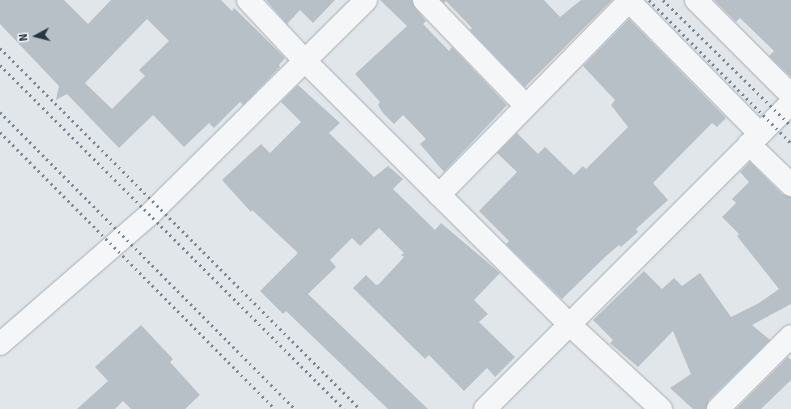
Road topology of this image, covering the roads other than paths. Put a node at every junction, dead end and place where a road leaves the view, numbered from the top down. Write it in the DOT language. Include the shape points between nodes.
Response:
graph roads {
  1 [pos="248,0"];
  2 [pos="366,0"];
  3 [pos="424,0"];
  4 [pos="628,0"];
  5 [pos="696,0"];
  6 [pos="305,61"];
  7 [pos="791,96"];
  8 [pos="791,103"];
  9 [pos="526,106"];
  10 [pos="754,139"];
  11 [pos="791,185"];
  12 [pos="439,195"];
  13 [pos="570,325"];
  14 [pos="791,336"];
  15 [pos="0,344"];
  16 [pos="485,409"];
  17 [pos="661,409"];
  18 [pos="718,409"];
  1 -- 6 [label="street"];
  2 -- 6 [label="street"];
  3 -- 9 [label="street"];
  4 -- 9 [label="street"];
  4 -- 10 [label="street"];
  5 -- 7 [label="street"];
  6 -- 12 [label="street"];
  6 -- 15 [label="street" via="150,214"];
  8 -- 10 [label="street"];
  9 -- 12 [label="street"];
  10 -- 11 [label="street"];
  10 -- 13 [label="street"];
  12 -- 13 [label="street"];
  13 -- 16 [label="street"];
  13 -- 17 [label="street"];
  14 -- 18 [label="street"];
}
